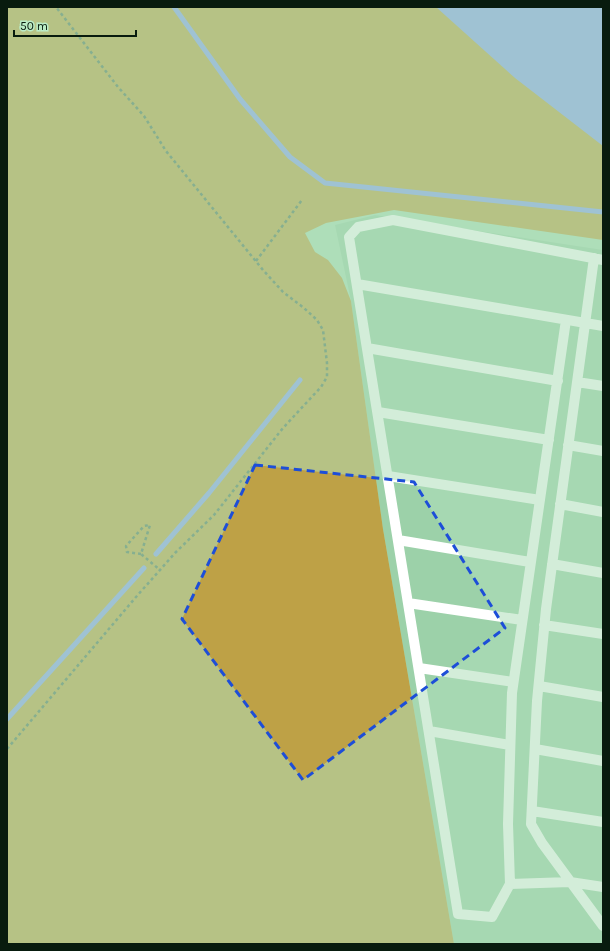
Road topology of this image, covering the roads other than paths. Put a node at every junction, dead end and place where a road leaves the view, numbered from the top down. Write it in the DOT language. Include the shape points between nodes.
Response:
graph roads {
  1 [pos="598,259"];
  2 [pos="357,284"];
  3 [pos="566,320"];
  4 [pos="585,323"];
  5 [pos="603,326"];
  6 [pos="367,348"];
  7 [pos="558,381"];
  8 [pos="577,382"];
  9 [pos="603,386"];
  10 [pos="378,412"];
  11 [pos="549,440"];
  12 [pos="568,445"];
  13 [pos="603,451"];
  14 [pos="388,476"];
  15 [pos="540,500"];
  16 [pos="560,504"];
  17 [pos="603,512"];
  18 [pos="398,540"];
  19 [pos="530,562"];
  20 [pos="552,564"];
  21 [pos="603,573"];
  22 [pos="408,603"];
  23 [pos="522,620"];
  24 [pos="544,624"];
  25 [pos="603,634"];
  26 [pos="419,668"];
  27 [pos="513,682"];
  28 [pos="538,686"];
  29 [pos="603,697"];
  30 [pos="429,730"];
  31 [pos="510,746"];
  32 [pos="535,749"];
  33 [pos="603,760"];
  34 [pos="532,811"];
  35 [pos="603,822"];
  36 [pos="570,882"];
  37 [pos="510,884"];
  38 [pos="603,886"];
  39 [pos="603,926"];
  1 -- 2 [label="lane" via="393,220 358,227 349,237"];
  1 -- 4 [label="lane"];
  2 -- 3 [label="lane"];
  2 -- 6 [label="lane"];
  3 -- 4 [label="lane"];
  3 -- 7 [label="lane"];
  4 -- 5 [label="lane"];
  4 -- 8 [label="lane"];
  6 -- 7 [label="lane"];
  6 -- 10 [label="lane"];
  7 -- 11 [label="lane"];
  8 -- 9 [label="lane"];
  8 -- 12 [label="lane"];
  10 -- 11 [label="lane"];
  10 -- 14 [label="lane"];
  11 -- 15 [label="lane"];
  12 -- 13 [label="lane"];
  12 -- 16 [label="lane"];
  14 -- 15 [label="lane"];
  14 -- 18 [label="lane"];
  15 -- 19 [label="lane"];
  16 -- 17 [label="lane"];
  16 -- 20 [label="lane"];
  18 -- 19 [label="lane"];
  18 -- 22 [label="lane"];
  19 -- 23 [label="lane"];
  20 -- 21 [label="lane"];
  20 -- 24 [label="lane"];
  22 -- 23 [label="lane"];
  22 -- 26 [label="lane"];
  23 -- 27 [label="lane"];
  24 -- 25 [label="lane"];
  24 -- 28 [label="lane"];
  26 -- 27 [label="lane"];
  26 -- 30 [label="lane"];
  27 -- 31 [label="lane"];
  28 -- 29 [label="lane"];
  28 -- 32 [label="lane"];
  30 -- 31 [label="lane"];
  30 -- 37 [label="lane" via="458,914 492,917"];
  31 -- 37 [label="lane"];
  32 -- 33 [label="lane"];
  32 -- 34 [label="lane"];
  34 -- 35 [label="lane"];
  34 -- 36 [label="lane" via="531,824"];
  36 -- 37 [label="lane"];
  36 -- 38 [label="lane"];
  36 -- 39 [label="lane"];
}
